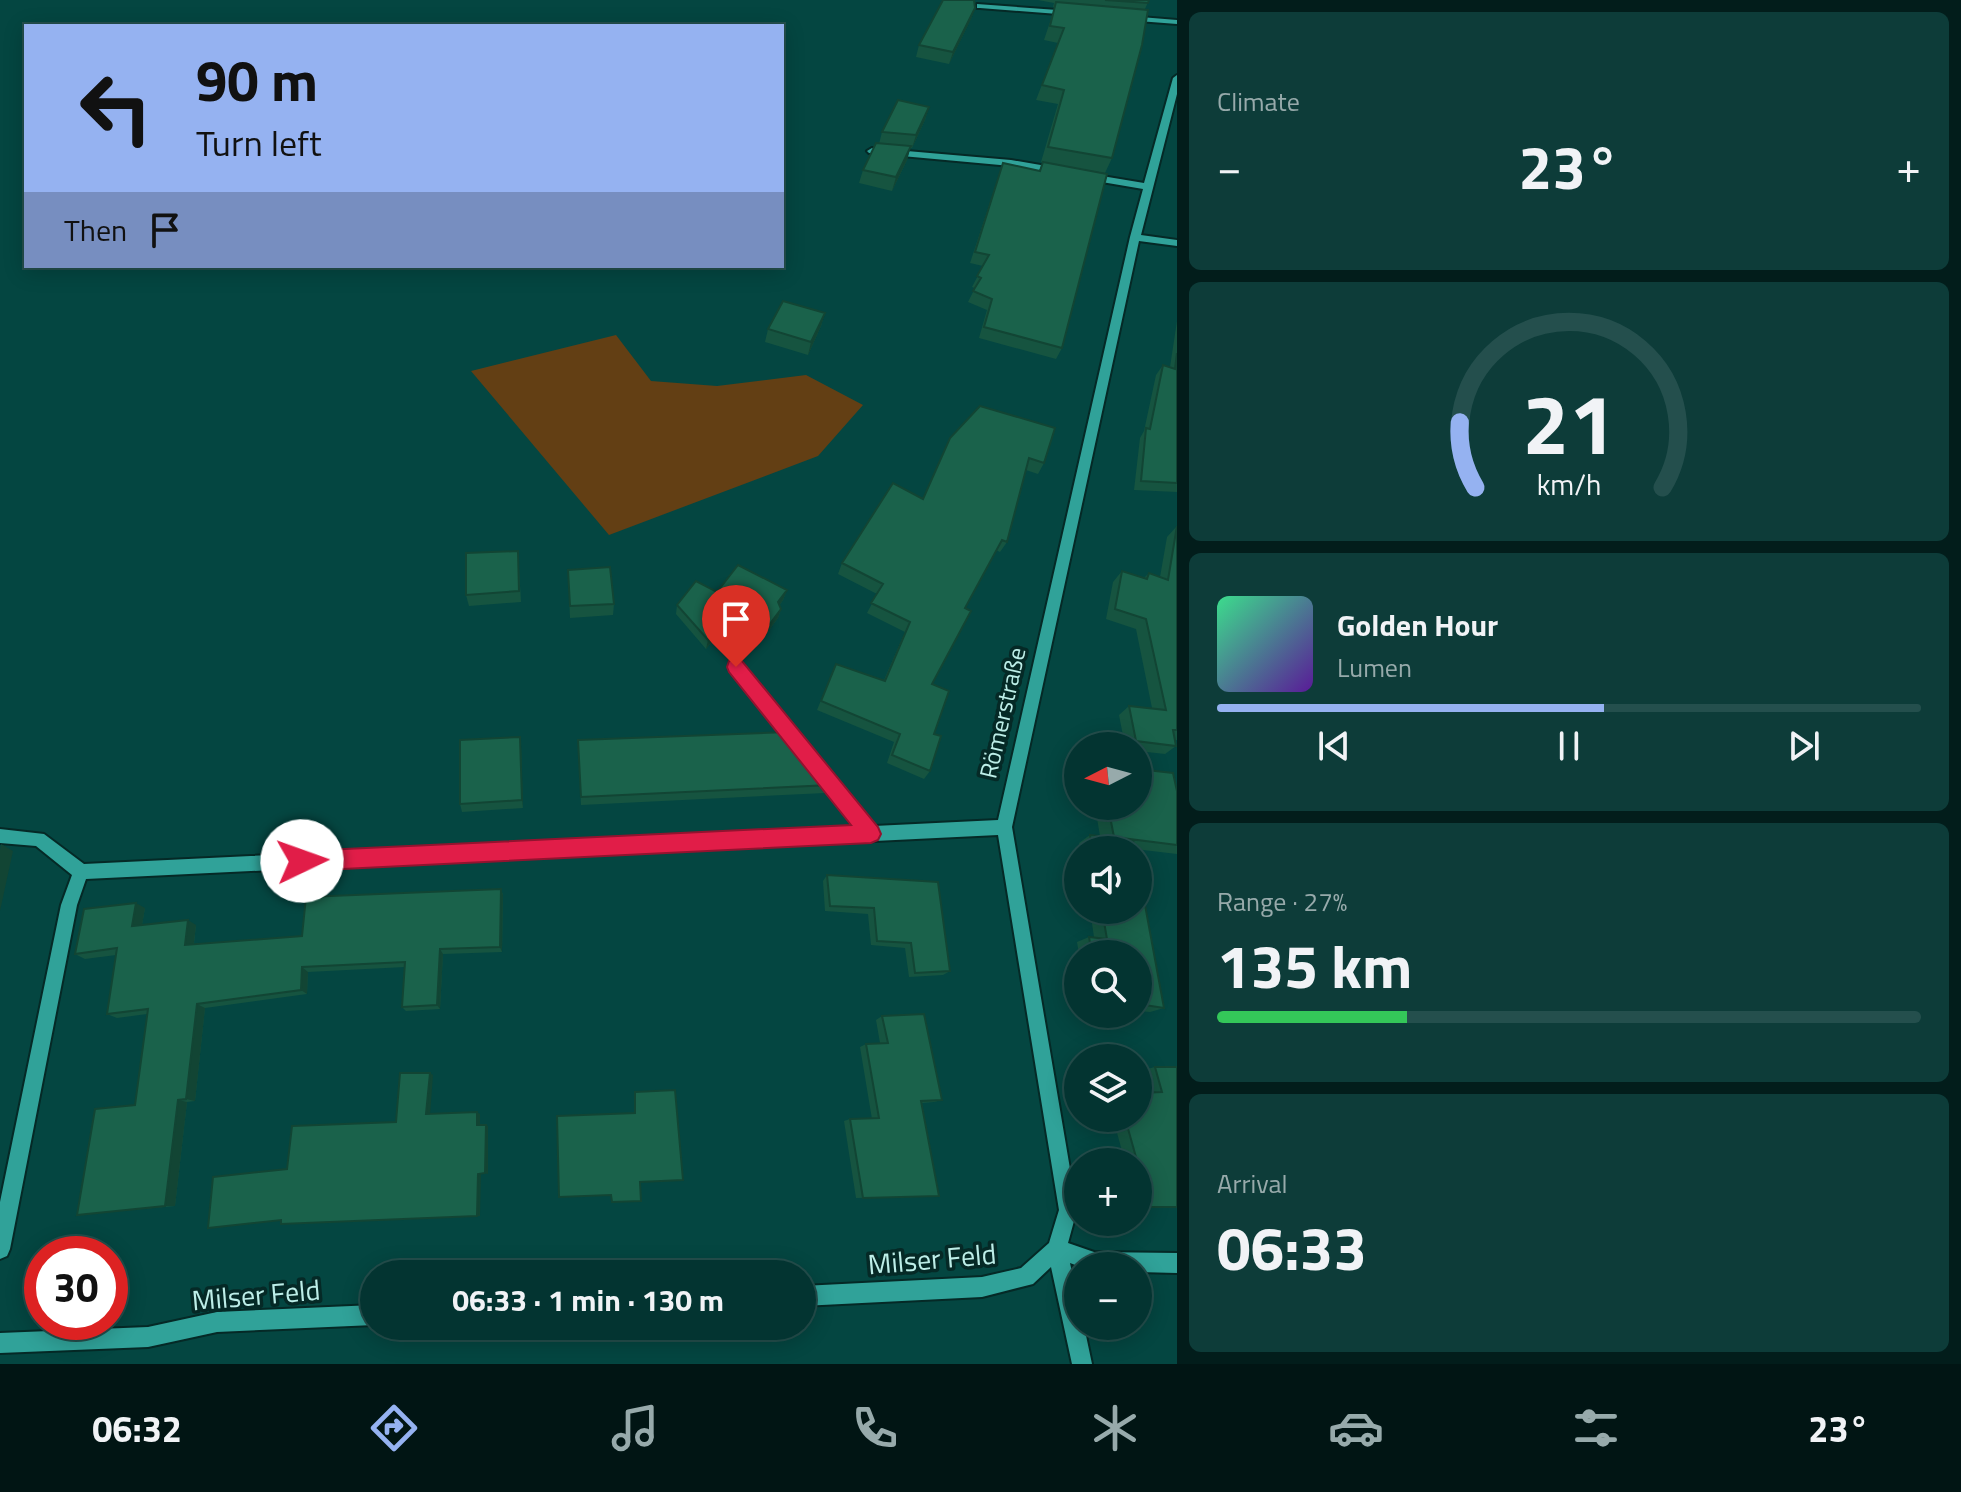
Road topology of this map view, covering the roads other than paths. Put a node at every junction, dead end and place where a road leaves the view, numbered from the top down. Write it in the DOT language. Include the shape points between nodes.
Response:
graph roads {
  1 [pos="980,6"];
  2 [pos="1086,15"];
  3 [pos="1116,17"];
  4 [pos="1177,22"];
  5 [pos="1177,78"];
  6 [pos="872,151"];
  7 [pos="1149,187"];
  8 [pos="1135,237"];
  9 [pos="1177,243"];
  10 [pos="736,667"];
  11 [pos="1004,827"];
  12 [pos="871,834"];
  13 [pos="0,836"];
  14 [pos="81,872"];
  15 [pos="0,1249"];
  16 [pos="1057,1249"];
  17 [pos="1177,1263"];
  18 [pos="816,1295"];
  19 [pos="360,1316"];
  20 [pos="0,1343"];
  21 [pos="1082,1364"];
  1 -- 2 [label="street"];
  3 -- 4 [label="street"];
  5 -- 7 [label="street, Römerstraße"];
  6 -- 7 [label="street" via="1011,163"];
  7 -- 8 [label="street, Römerstraße"];
  8 -- 9 [label="street"];
  8 -- 11 [label="street, Römerstraße"];
  10 -- 12 [label="street"];
  11 -- 12 [label="street"];
  11 -- 16 [label="street, Römerstraße" via="1068,1210"];
  12 -- 14 [label="street"];
  13 -- 14 [label="street" via="39,839"];
  14 -- 15 [label="street" via="69,905"];
  16 -- 17 [label="street" via="1094,1262"];
  16 -- 18 [label="street, Milser Feld" via="1026,1277 982,1287"];
  16 -- 21 [label="street, Römerstraße"];
  19 -- 20 [label="street, Milser Feld" via="217,1322 148,1337"];
}
